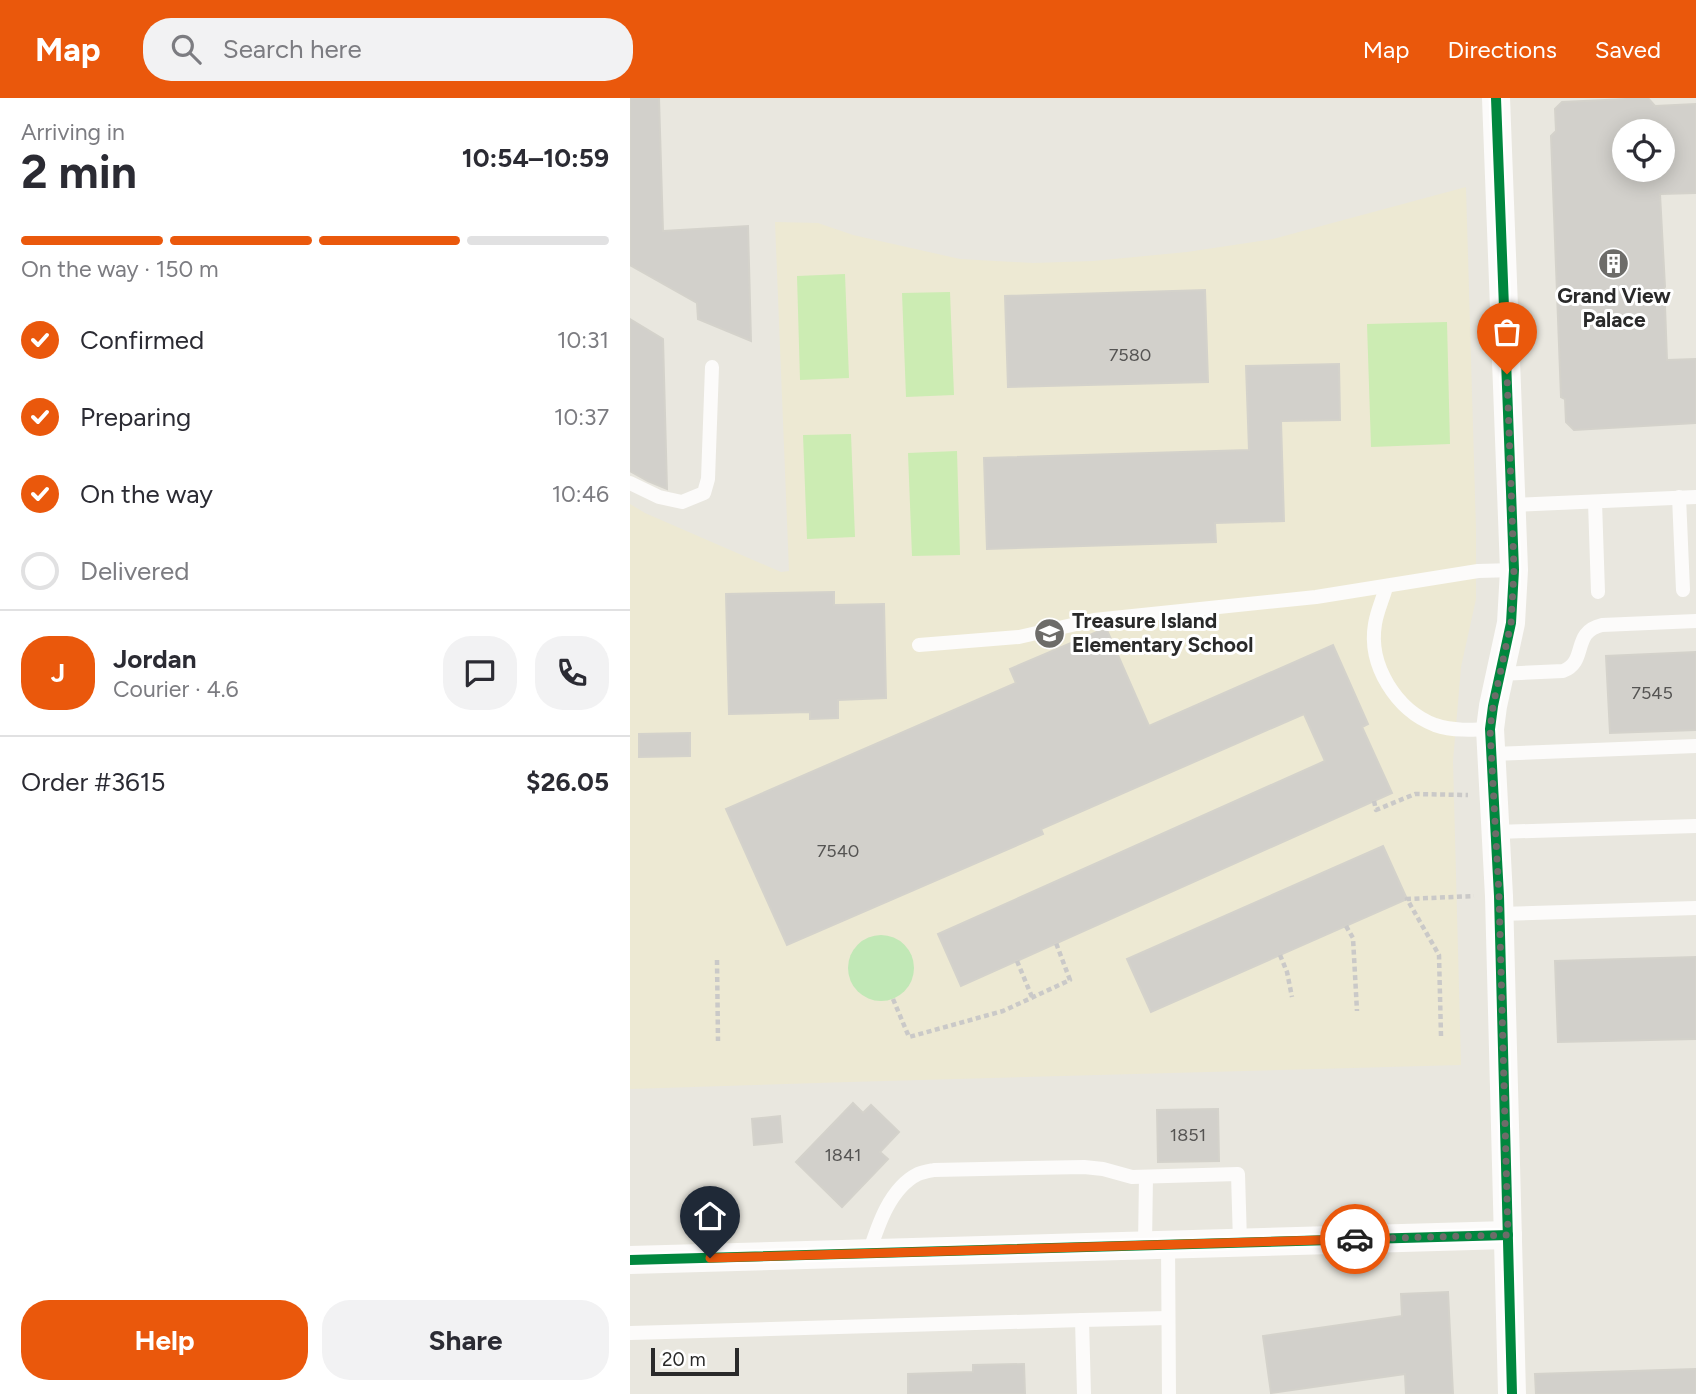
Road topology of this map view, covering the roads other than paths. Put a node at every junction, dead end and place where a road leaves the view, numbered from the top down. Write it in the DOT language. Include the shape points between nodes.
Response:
graph roads {
  1 [pos="1496,98"];
  2 [pos="712,367"];
  3 [pos="630,483"];
  4 [pos="1696,497"];
  5 [pos="1679,498"];
  6 [pos="1595,502"];
  7 [pos="1512,505"];
  8 [pos="1514,570"];
  9 [pos="1386,587"];
  10 [pos="1683,590"];
  11 [pos="1598,592"];
  12 [pos="1696,621"];
  13 [pos="919,645"];
  14 [pos="1500,674"];
  15 [pos="1491,741"];
  16 [pos="1696,746"];
  17 [pos="1696,826"];
  18 [pos="1496,832"];
  19 [pos="1499,905"];
  20 [pos="1696,908"];
  21 [pos="1146,1177"];
  22 [pos="1508,1235"];
  23 [pos="1240,1242"];
  24 [pos="1156,1245"];
  25 [pos="869,1253"];
  26 [pos="630,1260"];
  27 [pos="1168,1318"];
  28 [pos="1082,1320"];
  29 [pos="630,1333"];
  30 [pos="1084,1394"];
  31 [pos="1169,1394"];
  32 [pos="1512,1394"];
  1 -- 7 [label="street"];
  2 -- 3 [label="lane" via="704,493 682,502"];
  4 -- 5 [label="lane"];
  5 -- 6 [label="lane"];
  5 -- 10 [label="lane"];
  6 -- 7 [label="lane"];
  6 -- 11 [label="lane"];
  7 -- 8 [label="street"];
  8 -- 9 [label="lane" via="1478,571"];
  8 -- 14 [label="street" via="1511,623"];
  9 -- 13 [label="lane" via="1094,620 1019,637"];
  9 -- 15 [label="lane" via="1375,624 1375,650 1391,690 1418,716"];
  12 -- 14 [label="lane" via="1592,627 1584,635 1572,668"];
  14 -- 15 [label="street"];
  15 -- 16 [label="lane"];
  15 -- 18 [label="street"];
  17 -- 18 [label="lane"];
  18 -- 19 [label="street"];
  19 -- 20 [label="lane"];
  19 -- 22 [label="street"];
  21 -- 23 [label="lane" via="1238,1174"];
  21 -- 24 [label="lane"];
  21 -- 25 [label="lane" via="1084,1167 919,1173 886,1209"];
  22 -- 23 [label="street"];
  22 -- 32 [label="street"];
  23 -- 24 [label="street"];
  24 -- 25 [label="street"];
  24 -- 27 [label="lane"];
  25 -- 26 [label="street"];
  27 -- 28 [label="lane"];
  27 -- 31 [label="lane"];
  28 -- 29 [label="lane"];
  28 -- 30 [label="lane"];
}
